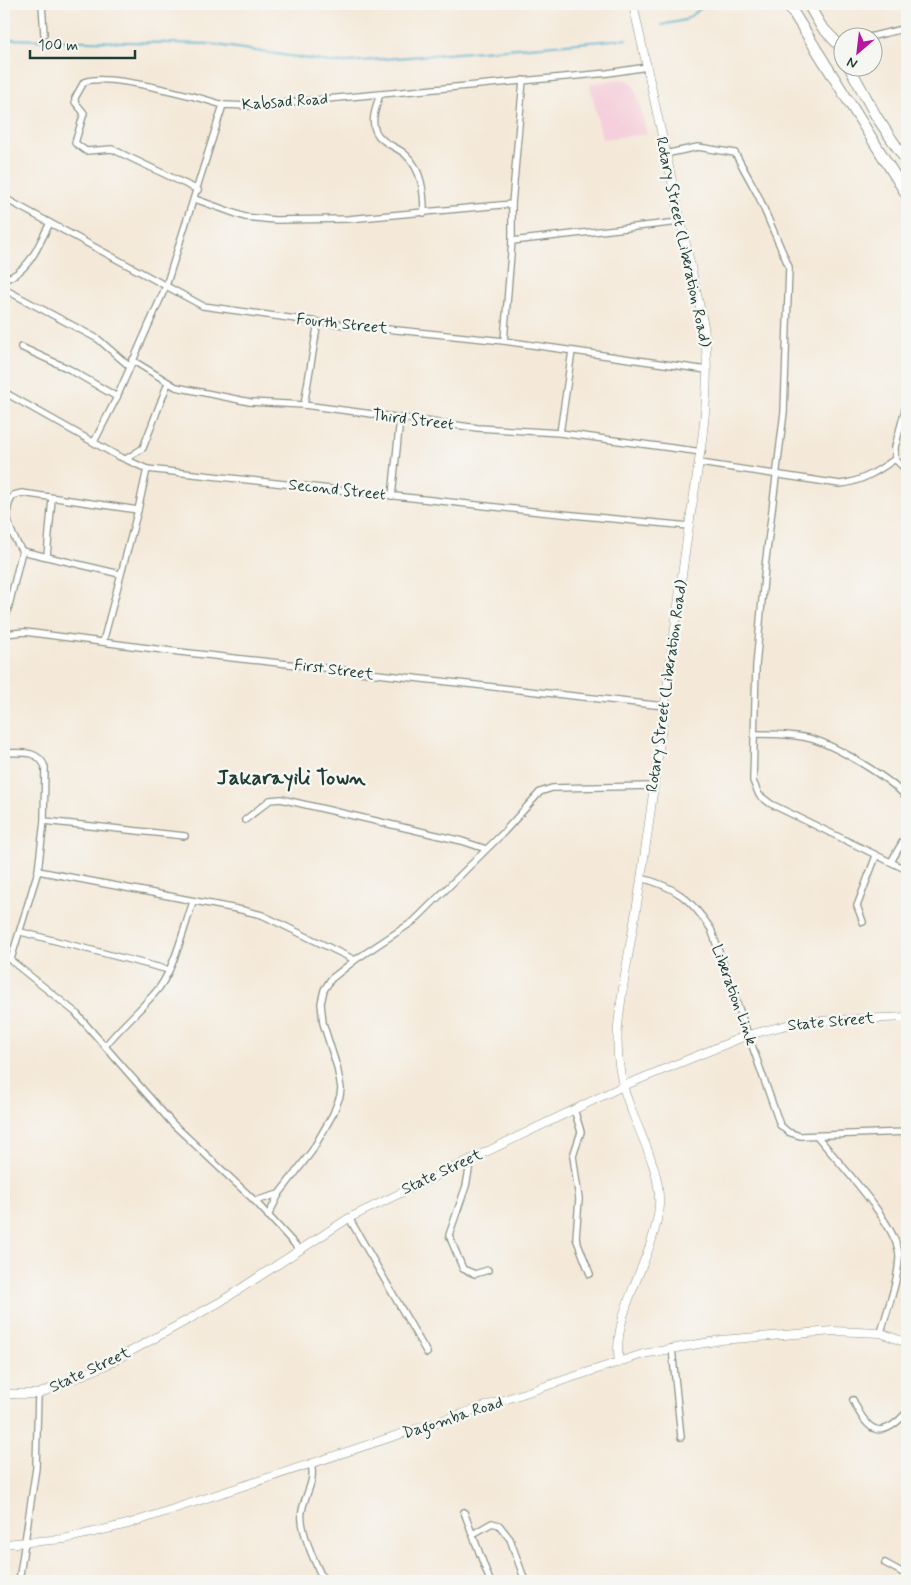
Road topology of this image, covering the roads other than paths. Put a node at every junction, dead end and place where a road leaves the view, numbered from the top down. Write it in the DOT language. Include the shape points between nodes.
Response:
graph roads {
  1 [pos="42,4"];
  2 [pos="632,4"];
  3 [pos="788,4"];
  4 [pos="808,4"];
  5 [pos="907,28"];
  6 [pos="884,33"];
  7 [pos="44,34"];
  8 [pos="834,37"];
  9 [pos="648,68"];
  10 [pos="855,78"];
  11 [pos="523,80"];
  12 [pos="380,94"];
  13 [pos="223,105"];
  14 [pos="665,154"];
  15 [pos="907,162"];
  16 [pos="198,190"];
  17 [pos="907,196"];
  18 [pos="4,198"];
  19 [pos="195,199"];
  20 [pos="512,204"];
  21 [pos="424,212"];
  22 [pos="679,222"];
  23 [pos="50,223"];
  24 [pos="512,241"];
  25 [pos="4,280"];
  26 [pos="166,286"];
  27 [pos="4,289"];
  28 [pos="318,322"];
  29 [pos="504,342"];
  30 [pos="21,347"];
  31 [pos="572,352"];
  32 [pos="131,363"];
  33 [pos="706,370"];
  34 [pos="168,383"];
  35 [pos="4,392"];
  36 [pos="117,397"];
  37 [pos="907,402"];
  38 [pos="304,405"];
  39 [pos="400,419"];
  40 [pos="560,433"];
  41 [pos="94,442"];
  42 [pos="702,452"];
  43 [pos="126,459"];
  44 [pos="895,459"];
  45 [pos="700,463"];
  46 [pos="147,469"];
  47 [pos="907,471"];
  48 [pos="775,475"];
  49 [pos="392,496"];
  50 [pos="52,499"];
  51 [pos="138,510"];
  52 [pos="688,526"];
  53 [pos="22,551"];
  54 [pos="47,556"];
  55 [pos="120,574"];
  56 [pos="4,626"];
  57 [pos="4,634"];
  58 [pos="103,642"];
  59 [pos="664,706"];
  60 [pos="754,734"];
  61 [pos="4,752"];
  62 [pos="653,786"];
  63 [pos="907,798"];
  64 [pos="245,820"];
  65 [pos="44,821"];
  66 [pos="907,834"];
  67 [pos="185,836"];
  68 [pos="486,849"];
  69 [pos="876,856"];
  70 [pos="892,862"];
  71 [pos="907,870"];
  72 [pos="38,871"];
  73 [pos="641,878"];
  74 [pos="193,902"];
  75 [pos="863,922"];
  76 [pos="21,932"];
  77 [pos="4,955"];
  78 [pos="11,959"];
  79 [pos="355,960"];
  80 [pos="169,970"];
  81 [pos="907,1017"];
  82 [pos="748,1035"];
  83 [pos="106,1045"];
  84 [pos="623,1086"];
  85 [pos="574,1109"];
  86 [pos="907,1132"];
  87 [pos="817,1136"];
  88 [pos="471,1159"];
  89 [pos="279,1194"];
  90 [pos="255,1201"];
  91 [pos="268,1216"];
  92 [pos="349,1218"];
  93 [pos="300,1250"];
  94 [pos="488,1270"];
  95 [pos="590,1274"];
  96 [pos="880,1333"];
  97 [pos="907,1343"];
  98 [pos="672,1348"];
  99 [pos="427,1353"];
  100 [pos="619,1363"];
  101 [pos="4,1394"];
  102 [pos="38,1394"];
  103 [pos="853,1400"];
  104 [pos="907,1412"];
  105 [pos="681,1437"];
  106 [pos="311,1463"];
  107 [pos="464,1512"];
  108 [pos="473,1534"];
  109 [pos="26,1543"];
  110 [pos="4,1544"];
  111 [pos="885,1563"];
  112 [pos="907,1575"];
  113 [pos="19,1581"];
  114 [pos="324,1581"];
  115 [pos="490,1581"];
  116 [pos="525,1581"];
  117 [pos="570,1581"];
  118 [pos="576,1581"];
  1 -- 7 [label="street"];
  2 -- 9 [label="street, Rotary Street (Liberation Road)"];
  3 -- 17 [label="highway"];
  4 -- 8 [label="highway" via="821,26"];
  5 -- 6 [label="street"];
  9 -- 11 [label="street, Kabsad Road"];
  9 -- 14 [label="street, Rotary Street (Liberation Road)"];
  10 -- 15 [label="highway"];
  11 -- 12 [label="street, Kabsad Road"];
  11 -- 20 [label="street"];
  12 -- 13 [label="street, Kabsad Road" via="251,106"];
  12 -- 21 [label="street" via="372,119 377,134 412,163 423,186"];
  13 -- 16 [label="street, Kabsad Road"];
  13 -- 16 [label="street" via="108,80 84,82 75,98 84,113 75,137 80,148 94,152 112,149"];
  14 -- 22 [label="street, Rotary Street (Liberation Road)"];
  14 -- 48 [label="street" via="698,147 735,153 787,259 784,412"];
  16 -- 19 [label="street, Kabsad Road"];
  18 -- 23 [label="street, Fourth Street"];
  19 -- 21 [label="street" via="245,217 268,220 348,219"];
  19 -- 26 [label="street, Kabsad Road"];
  20 -- 21 [label="street"];
  20 -- 24 [label="street"];
  22 -- 24 [label="street"];
  22 -- 33 [label="street, Rotary Street (Liberation Road)" via="704,326"];
  23 -- 25 [label="street" via="30,261 18,275"];
  23 -- 26 [label="street, Fourth Street"];
  24 -- 29 [label="street"];
  26 -- 28 [label="street, Fourth Street" via="203,306"];
  26 -- 32 [label="street, Kabsad Road"];
  27 -- 32 [label="street, Third Street" via="98,339"];
  28 -- 29 [label="street, Fourth Street"];
  28 -- 38 [label="street"];
  29 -- 31 [label="street, Fourth Street"];
  30 -- 36 [label="street" via="70,369"];
  31 -- 33 [label="street, Fourth Street"];
  31 -- 40 [label="street"];
  32 -- 34 [label="street, Third Street"];
  32 -- 36 [label="street, Kabsad Road"];
  33 -- 42 [label="street, Rotary Street (Liberation Road)"];
  34 -- 38 [label="street, Third Street" via="250,402"];
  34 -- 43 [label="street" via="142,448"];
  35 -- 41 [label="street, Second Street"];
  36 -- 41 [label="street, Kabsad Road"];
  37 -- 44 [label="street" via="895,446"];
  38 -- 39 [label="street, Third Street"];
  39 -- 40 [label="street, Third Street"];
  39 -- 49 [label="street"];
  40 -- 42 [label="street, Third Street"];
  41 -- 43 [label="street, Second Street"];
  42 -- 45 [label="street, Rotary Street (Liberation Road)"];
  43 -- 46 [label="street, Second Street"];
  44 -- 47 [label="street"];
  44 -- 48 [label="street" via="852,483"];
  45 -- 48 [label="street"];
  45 -- 52 [label="street, Rotary Street (Liberation Road)"];
  46 -- 49 [label="street, Second Street"];
  46 -- 51 [label="street"];
  48 -- 60 [label="street" via="756,666"];
  49 -- 52 [label="street, Second Street"];
  50 -- 51 [label="street"];
  50 -- 53 [label="street" via="22,493 10,499 9,525"];
  50 -- 54 [label="street"];
  51 -- 55 [label="street"];
  52 -- 59 [label="street, Rotary Street (Liberation Road)"];
  53 -- 54 [label="street"];
  53 -- 56 [label="street"];
  54 -- 55 [label="street"];
  55 -- 58 [label="street"];
  57 -- 58 [label="street, First Street" via="25,632"];
  58 -- 59 [label="street, First Street"];
  59 -- 62 [label="street, Rotary Street (Liberation Road)"];
  60 -- 63 [label="street" via="790,735 827,746 896,784"];
  60 -- 69 [label="street" via="753,782 759,795"];
  61 -- 65 [label="street" via="34,754 41,759 45,767"];
  62 -- 68 [label="street" via="547,788"];
  62 -- 73 [label="street, Rotary Street (Liberation Road)"];
  64 -- 68 [label="street" via="270,800 281,799 452,838"];
  65 -- 67 [label="street"];
  65 -- 72 [label="street"];
  66 -- 70 [label="street"];
  68 -- 79 [label="street" via="414,921"];
  69 -- 70 [label="street"];
  69 -- 75 [label="street" via="857,906"];
  70 -- 71 [label="street"];
  72 -- 74 [label="street"];
  72 -- 76 [label="street"];
  73 -- 82 [label="street, Liberation Link" via="676,890 699,911 711,929"];
  73 -- 84 [label="street, Rotary Street (Liberation Road)" via="618,1027"];
  74 -- 79 [label="street" via="262,915"];
  74 -- 80 [label="street"];
  76 -- 78 [label="street"];
  76 -- 80 [label="street"];
  77 -- 78 [label="street"];
  78 -- 83 [label="street" via="75,1012"];
  79 -- 89 [label="street" via="331,979 321,1003 323,1023 341,1088 338,1104 312,1151"];
  80 -- 83 [label="street" via="159,988"];
  81 -- 82 [label="street, State Street" via="814,1021"];
  82 -- 84 [label="street, State Street"];
  82 -- 87 [label="street, Liberation Link" via="780,1125 800,1136"];
  83 -- 90 [label="street" via="172,1123"];
  84 -- 85 [label="street, State Street"];
  84 -- 100 [label="street, Rotary Street (Liberation Road)" via="657,1178 660,1202 621,1326 617,1346"];
  85 -- 88 [label="street, State Street"];
  85 -- 95 [label="street" via="581,1132 573,1156 579,1199 576,1238"];
  86 -- 87 [label="street"];
  87 -- 96 [label="street" via="894,1235 900,1258"];
  88 -- 92 [label="street, State Street"];
  88 -- 94 [label="street" via="466,1186 449,1234 462,1269 475,1274"];
  89 -- 90 [label="street"];
  89 -- 91 [label="street"];
  90 -- 91 [label="street"];
  91 -- 93 [label="street"];
  92 -- 93 [label="street, State Street"];
  92 -- 99 [label="street"];
  93 -- 102 [label="street, State Street" via="220,1302 148,1342 89,1373"];
  96 -- 97 [label="street, Dagomba Road"];
  96 -- 98 [label="street, Dagomba Road" via="833,1331 722,1340"];
  98 -- 100 [label="street, Dagomba Road"];
  98 -- 105 [label="street"];
  100 -- 106 [label="street, Dagomba Road"];
  101 -- 102 [label="street, State Street"];
  102 -- 109 [label="street" via="36,1468"];
  103 -- 104 [label="street" via="867,1424 884,1431 893,1427"];
  106 -- 109 [label="street, Dagomba Road" via="128,1524 64,1539"];
  106 -- 114 [label="street" via="313,1478 301,1514"];
  107 -- 108 [label="street"];
  108 -- 115 [label="street"];
  108 -- 116 [label="street" via="492,1523 499,1525 510,1539"];
  109 -- 110 [label="street, Dagomba Road"];
  109 -- 113 [label="street"];
  111 -- 112 [label="street"];
  117 -- 118 [label="street"];
}
